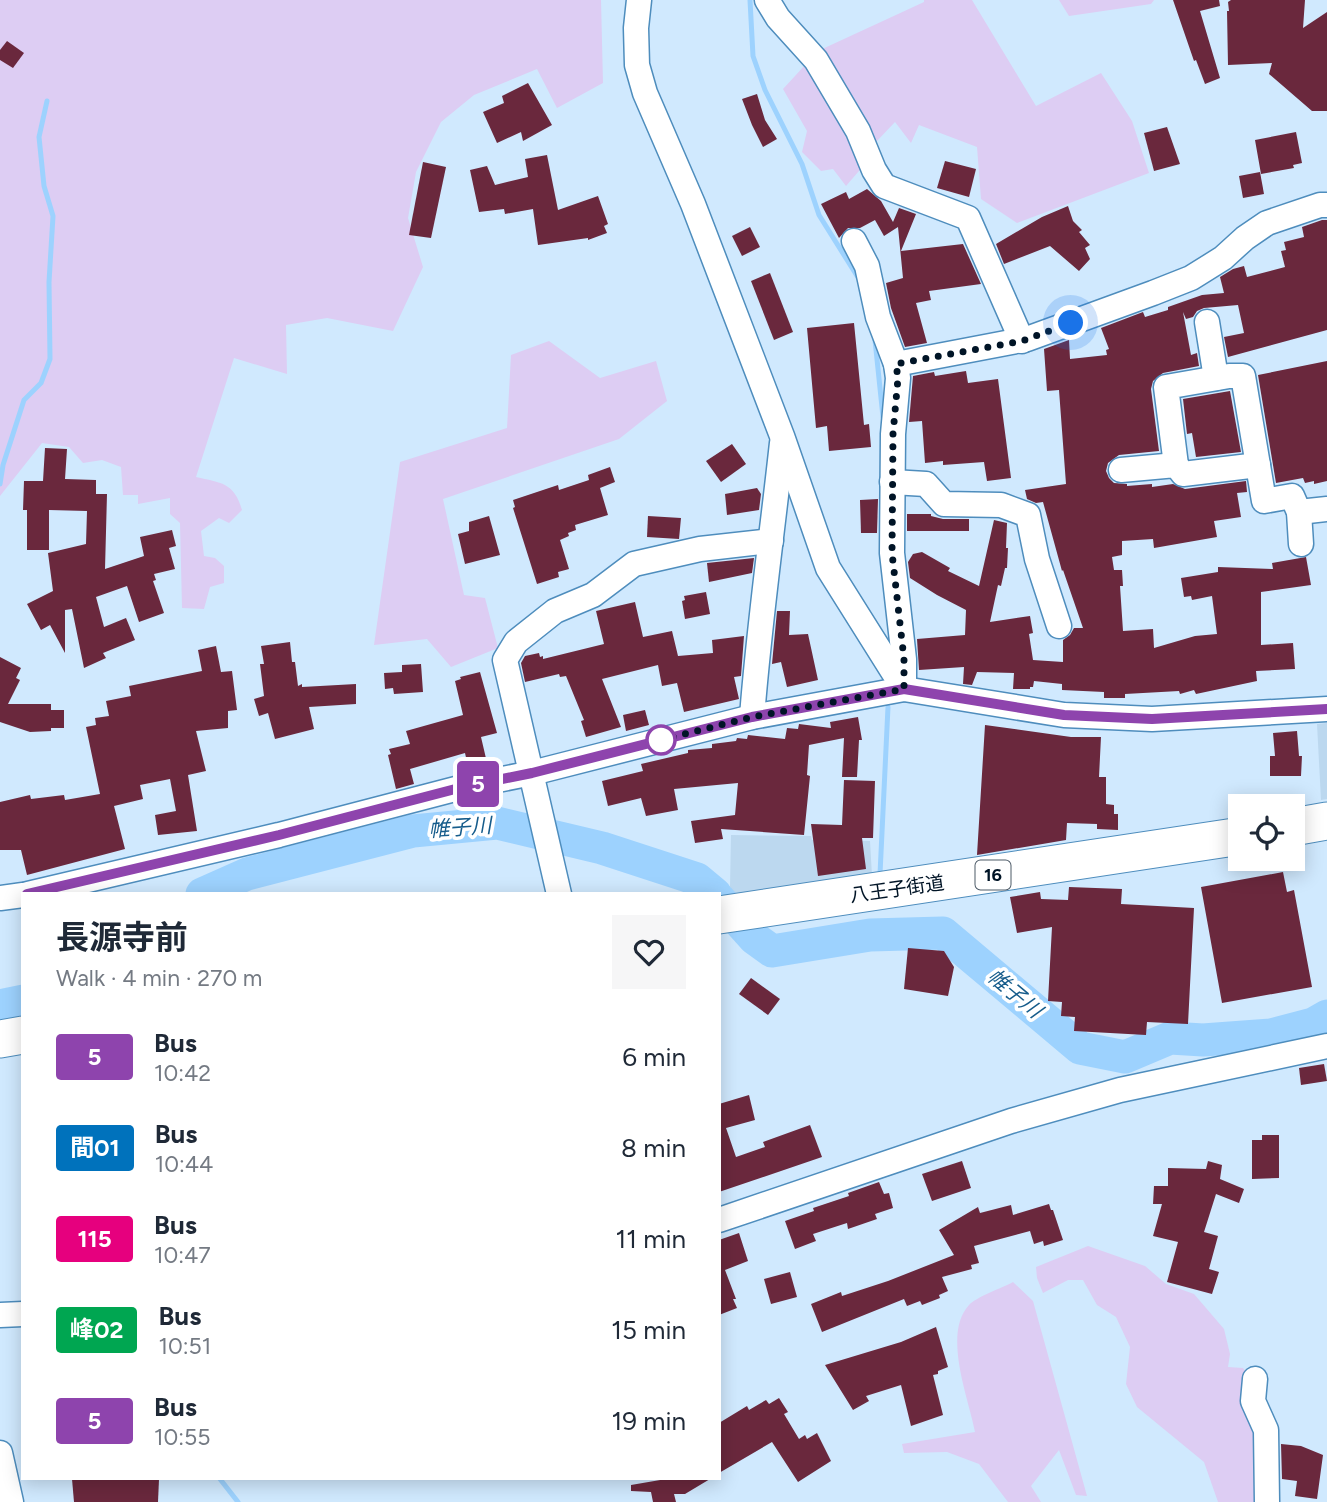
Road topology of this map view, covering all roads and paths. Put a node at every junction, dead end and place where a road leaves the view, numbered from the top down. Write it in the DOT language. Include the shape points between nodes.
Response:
graph roads {
  1 [pos="639,0"];
  2 [pos="768,0"];
  3 [pos="1327,205"];
  4 [pos="854,241"];
  5 [pos="1207,322"];
  6 [pos="1022,341"];
  7 [pos="896,364"];
  8 [pos="1216,378"];
  9 [pos="782,436"];
  10 [pos="1177,465"];
  11 [pos="1258,465"];
  12 [pos="1121,470"];
  13 [pos="892,482"];
  14 [pos="1327,509"];
  15 [pos="1299,512"];
  16 [pos="771,541"];
  17 [pos="1301,544"];
  18 [pos="1059,626"];
  19 [pos="904,689"];
  20 [pos="1327,709"];
  21 [pos="752,717"];
  22 [pos="532,773"];
  23 [pos="1327,821"];
  24 [pos="1305,825"];
  25 [pos="1228,838"];
  26 [pos="38,892"];
  27 [pos="559,892"];
  28 [pos="21,895"];
  29 [pos="0,898"];
  30 [pos="732,913"];
  31 [pos="21,1035"];
  32 [pos="0,1039"];
  33 [pos="1327,1046"];
  34 [pos="721,1219"];
  35 [pos="21,1314"];
  36 [pos="0,1315"];
  37 [pos="1255,1379"];
  38 [pos="0,1453"];
  39 [pos="11,1502"];
  40 [pos="1267,1502"];
  1 -- 9 [label="street" via="637,65 645,93"];
  2 -- 6 [label="street" via="816,60 884,186 968,218"];
  3 -- 6 [label="street" via="1267,223 1191,278"];
  4 -- 7 [label="street" via="867,266 878,317"];
  5 -- 8 [label="street"];
  6 -- 7 [label="street"];
  7 -- 13 [label="street"];
  8 -- 10 [label="street" via="1166,387"];
  8 -- 11 [label="street" via="1243,376"];
  9 -- 16 [label="street"];
  9 -- 19 [label="street" via="828,569"];
  10 -- 11 [label="street" via="1182,474"];
  10 -- 12 [label="street"];
  11 -- 15 [label="street" via="1264,501 1292,496"];
  13 -- 18 [label="street" via="926,484 944,504 1001,506 1028,515"];
  13 -- 19 [label="street" via="892,553"];
  14 -- 15 [label="street"];
  15 -- 17 [label="street"];
  16 -- 21 [label="street"];
  16 -- 22 [label="street" via="700,549 634,564 593,595 555,611 516,642 505,660"];
  19 -- 20 [label="street" via="1064,715 1152,719"];
  19 -- 21 [label="street"];
  21 -- 22 [label="street"];
  22 -- 26 [label="street"];
  22 -- 27 [label="street"];
  23 -- 24 [label="highway"];
  25 -- 30 [label="highway, 八王子街道 / 16"];
  28 -- 29 [label="street"];
  31 -- 32 [label="highway"];
  33 -- 34 [label="street" via="1120,1090 1011,1121"];
  35 -- 36 [label="street"];
  37 -- 40 [label="street" via="1253,1401 1266,1430"];
  38 -- 39 [label="street"];
}
